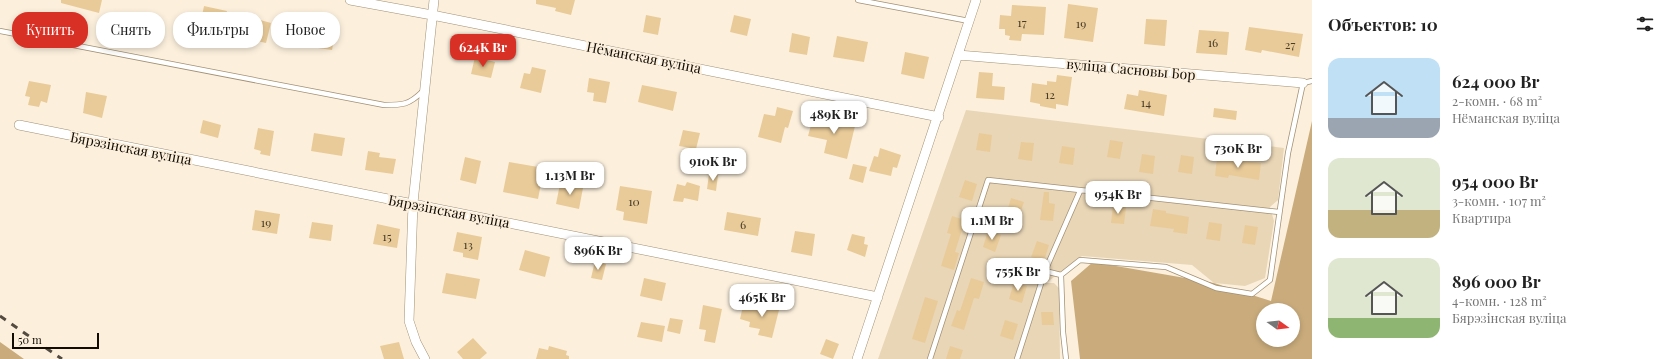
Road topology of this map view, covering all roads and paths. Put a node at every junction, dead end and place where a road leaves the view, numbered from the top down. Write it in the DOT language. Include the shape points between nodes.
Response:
graph roads {
  1 [pos="350,0"];
  2 [pos="434,0"];
  3 [pos="858,0"];
  4 [pos="976,0"];
  5 [pos="432,15"];
  6 [pos="969,21"];
  7 [pos="0,31"];
  8 [pos="958,55"];
  9 [pos="1307,82"];
  10 [pos="423,91"];
  11 [pos="939,117"];
  12 [pos="19,125"];
  13 [pos="1080,191"];
  14 [pos="413,204"];
  15 [pos="1279,212"];
  16 [pos="1045,270"];
  17 [pos="1061,275"];
  18 [pos="878,297"];
  19 [pos="425,359"];
  20 [pos="857,359"];
  21 [pos="930,359"];
  22 [pos="1017,359"];
  23 [pos="1066,359"];
  1 -- 5 [label="street, Нёманская вуліца"];
  2 -- 5 [label="street"];
  3 -- 6 [label="lane"];
  4 -- 6 [label="street"];
  5 -- 10 [label="street"];
  5 -- 11 [label="street, Нёманская вуліца"];
  6 -- 8 [label="street"];
  7 -- 10 [label="lane" via="384,105 406,104"];
  8 -- 9 [label="street, вуліца Сасновы Бор"];
  8 -- 11 [label="street"];
  9 -- 15 [label="lane" via="1288,153"];
  10 -- 14 [label="street"];
  11 -- 18 [label="street"];
  12 -- 14 [label="street, Бярэзінская вуліца"];
  13 -- 15 [label="lane"];
  13 -- 16 [label="lane"];
  13 -- 21 [label="lane" via="988,180"];
  14 -- 18 [label="street, Бярэзінская вуліца"];
  14 -- 19 [label="street" via="409,321"];
  15 -- 17 [label="lane" via="1270,280 1252,294 1216,288 1166,267 1080,260"];
  16 -- 17 [label="lane"];
  16 -- 22 [label="lane"];
  17 -- 23 [label="lane" via="1062,332"];
  18 -- 20 [label="street"];
}
